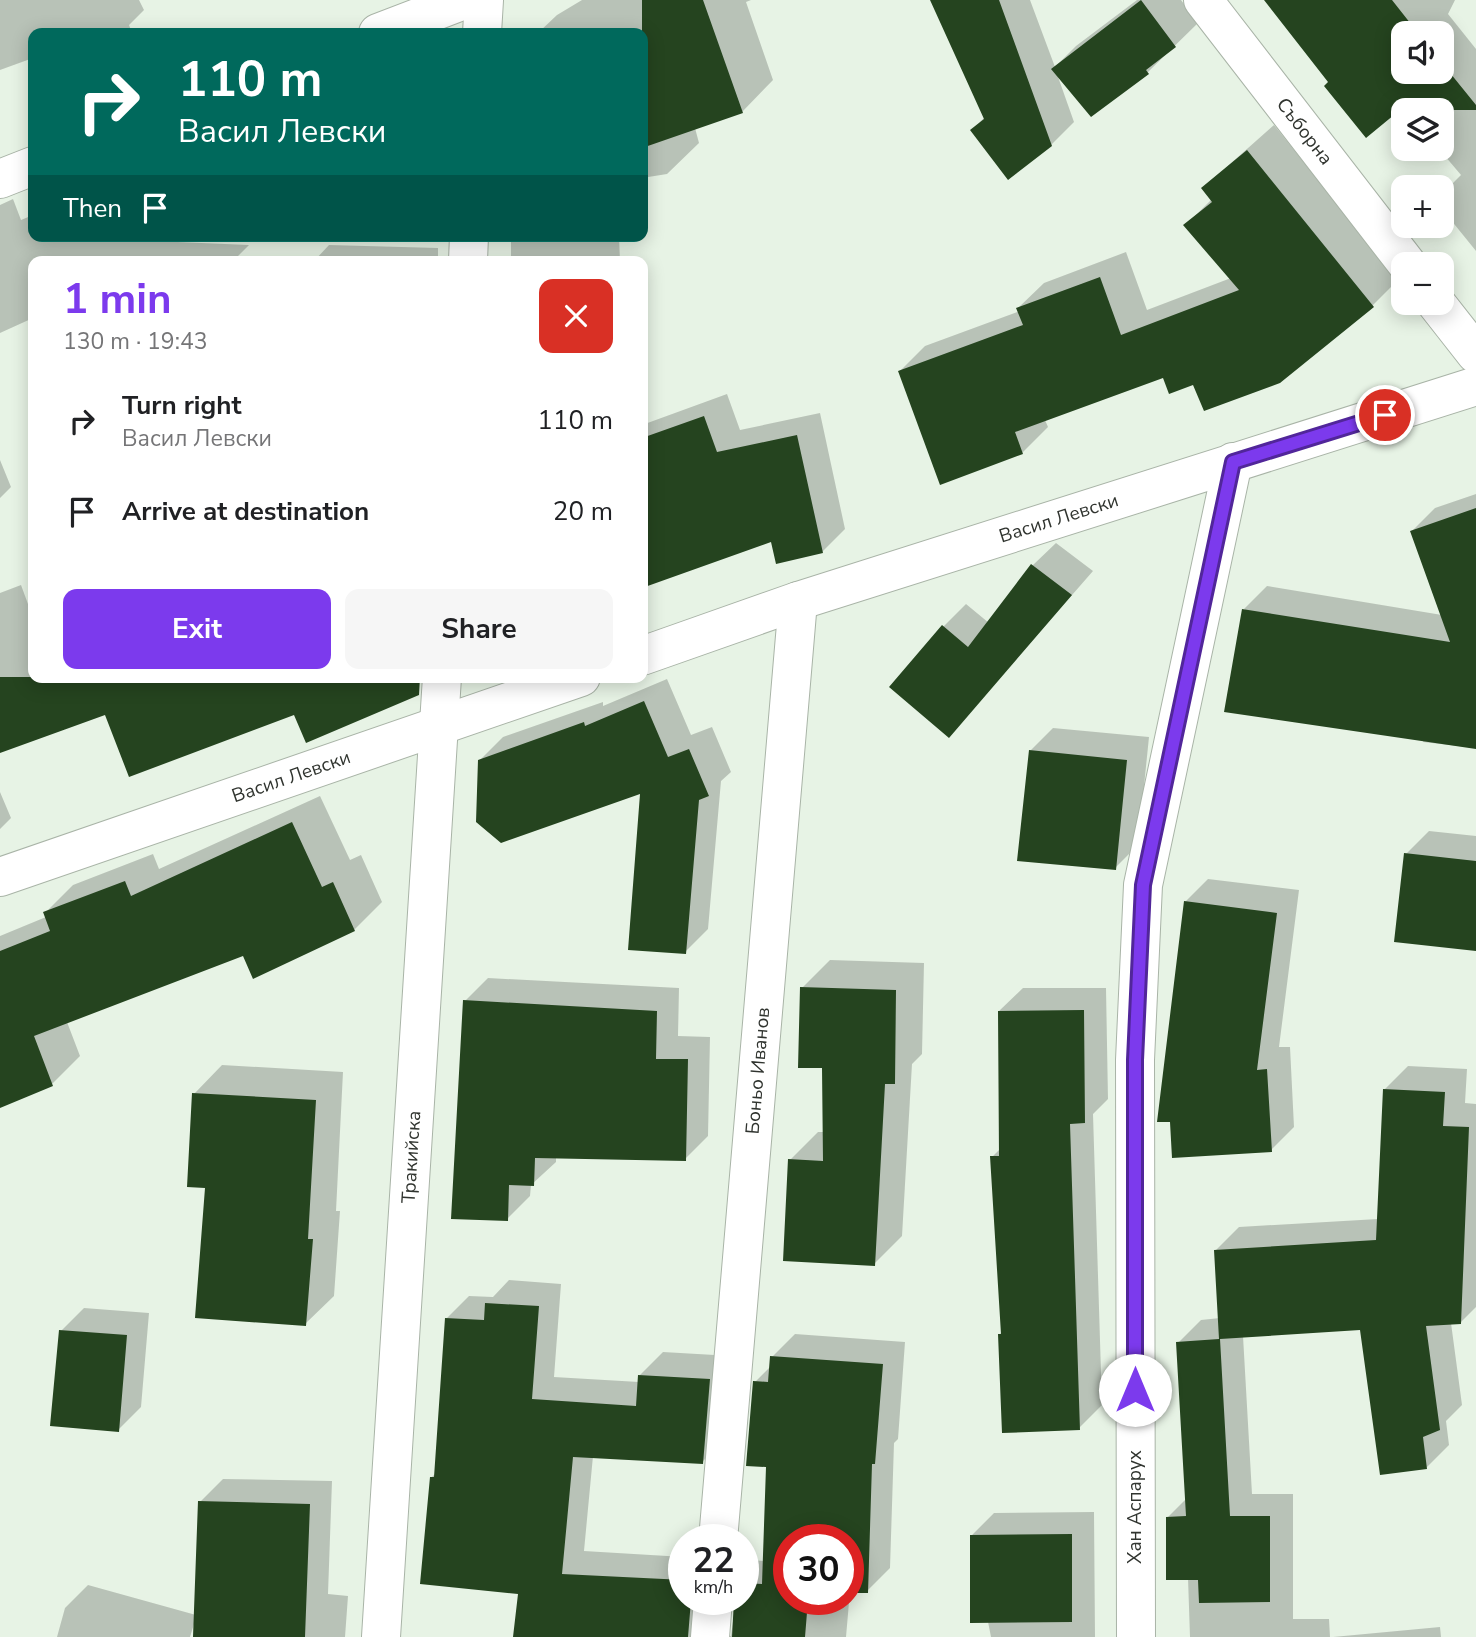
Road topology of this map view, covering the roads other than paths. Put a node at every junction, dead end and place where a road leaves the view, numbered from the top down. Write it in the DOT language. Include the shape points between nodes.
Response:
graph roads {
  1 [pos="464,0"];
  2 [pos="484,0"];
  3 [pos="1203,0"];
  4 [pos="391,28"];
  5 [pos="482,28"];
  6 [pos="28,168"];
  7 [pos="0,178"];
  8 [pos="1398,252"];
  9 [pos="1445,315"];
  10 [pos="1476,354"];
  11 [pos="1476,386"];
  12 [pos="1233,462"];
  13 [pos="798,601"];
  14 [pos="648,654"];
  15 [pos="442,683"];
  16 [pos="565,683"];
  17 [pos="439,727"];
  18 [pos="0,877"];
  19 [pos="719,1524"];
  20 [pos="712,1615"];
  21 [pos="381,1637"];
  22 [pos="710,1637"];
  23 [pos="1136,1637"];
  1 -- 4 [label="street"];
  2 -- 5 [label="street"];
  3 -- 8 [label="street, Съборна"];
  6 -- 7 [label="street"];
  9 -- 10 [label="street"];
  11 -- 12 [label="street, Васил Левски"];
  12 -- 13 [label="street, Васил Левски"];
  12 -- 23 [label="street, Хан Аспарух" via="1143,885 1135,1060"];
  13 -- 14 [label="street, Васил Левски"];
  13 -- 19 [label="street, Боньо Иванов"];
  15 -- 17 [label="street, Тракийска"];
  16 -- 17 [label="street, Васил Левски"];
  17 -- 18 [label="street, Васил Левски"];
  17 -- 21 [label="street, Тракийска"];
  20 -- 22 [label="street"];
}
